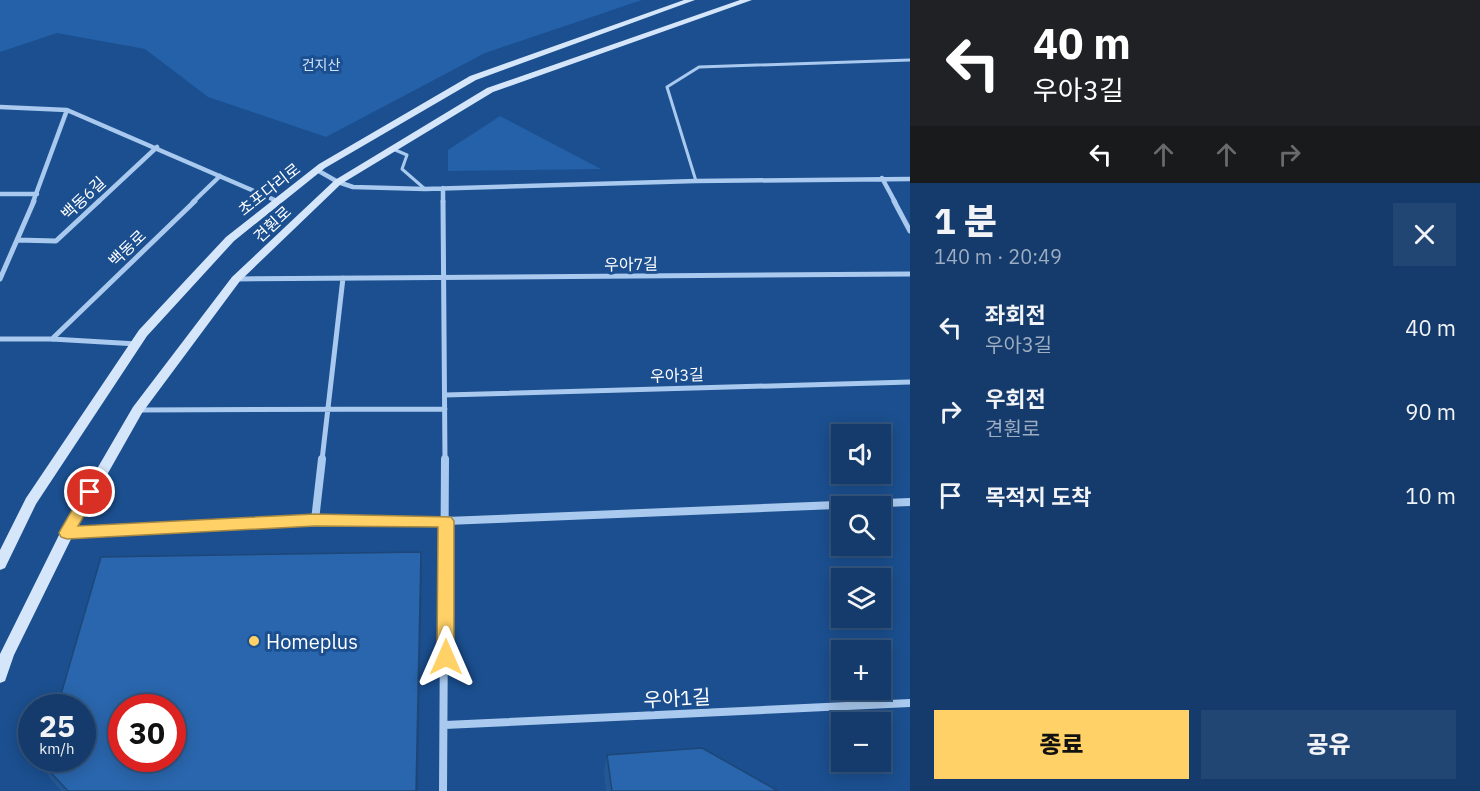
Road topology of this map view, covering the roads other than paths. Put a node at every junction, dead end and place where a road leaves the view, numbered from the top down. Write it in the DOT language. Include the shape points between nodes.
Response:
graph roads {
  1 [pos="691,0"];
  2 [pos="748,0"];
  3 [pos="910,60"];
  4 [pos="0,107"];
  5 [pos="67,110"];
  6 [pos="157,147"];
  7 [pos="393,149"];
  8 [pos="317,170"];
  9 [pos="220,176"];
  10 [pos="882,178"];
  11 [pos="910,179"];
  12 [pos="696,181"];
  13 [pos="338,182"];
  14 [pos="443,188"];
  15 [pos="425,189"];
  16 [pos="0,194"];
  17 [pos="38,194"];
  18 [pos="277,201"];
  19 [pos="910,231"];
  20 [pos="17,240"];
  21 [pos="910,274"];
  22 [pos="343,278"];
  23 [pos="0,279"];
  24 [pos="236,279"];
  25 [pos="444,279"];
  26 [pos="0,339"];
  27 [pos="52,339"];
  28 [pos="137,344"];
  29 [pos="910,382"];
  30 [pos="445,395"];
  31 [pos="328,408"];
  32 [pos="137,410"];
  33 [pos="445,410"];
  34 [pos="910,502"];
  35 [pos="315,520"];
  36 [pos="446,521"];
  37 [pos="67,533"];
  38 [pos="0,564"];
  39 [pos="0,676"];
  40 [pos="910,704"];
  41 [pos="445,725"];
  42 [pos="443,791"];
  1 -- 8 [label="street, 초포다리로" via="474,78"];
  2 -- 7 [label="street, 견훤로" via="490,90"];
  3 -- 12 [label="lane" via="699,67 668,87"];
  4 -- 5 [label="street"];
  5 -- 6 [label="street"];
  5 -- 17 [label="street"];
  6 -- 9 [label="street"];
  6 -- 20 [label="street, 백동6길" via="56,241"];
  7 -- 13 [label="street, 견훤로"];
  7 -- 15 [label="lane" via="408,155 402,168"];
  8 -- 13 [label="street"];
  8 -- 18 [label="street, 초포다리로"];
  9 -- 18 [label="street"];
  9 -- 27 [label="street, 백동로"];
  10 -- 11 [label="street"];
  10 -- 12 [label="street"];
  10 -- 19 [label="street"];
  12 -- 14 [label="street"];
  13 -- 15 [label="street" via="353,187"];
  13 -- 24 [label="street, 견훤로"];
  14 -- 15 [label="street"];
  14 -- 25 [label="street"];
  16 -- 17 [label="street"];
  17 -- 20 [label="street"];
  18 -- 28 [label="street, 초포다리로" via="230,239"];
  20 -- 23 [label="street"];
  21 -- 25 [label="street, 우아7길"];
  22 -- 24 [label="street, 우아7길"];
  22 -- 25 [label="street, 우아7길"];
  22 -- 31 [label="street"];
  24 -- 32 [label="street, 견훤로"];
  25 -- 30 [label="street"];
  26 -- 27 [label="street"];
  27 -- 28 [label="street"];
  28 -- 38 [label="street, 초포다리로" via="31,502"];
  29 -- 30 [label="street, 우아3길"];
  30 -- 33 [label="street"];
  31 -- 32 [label="street"];
  31 -- 33 [label="street"];
  31 -- 35 [label="street"];
  32 -- 37 [label="street, 견훤로"];
  33 -- 36 [label="street"];
  34 -- 36 [label="street"];
  35 -- 36 [label="street"];
  35 -- 37 [label="street"];
  36 -- 41 [label="street"];
  37 -- 39 [label="street, 견훤로"];
  40 -- 41 [label="street, 우아1길"];
  41 -- 42 [label="street"];
}
